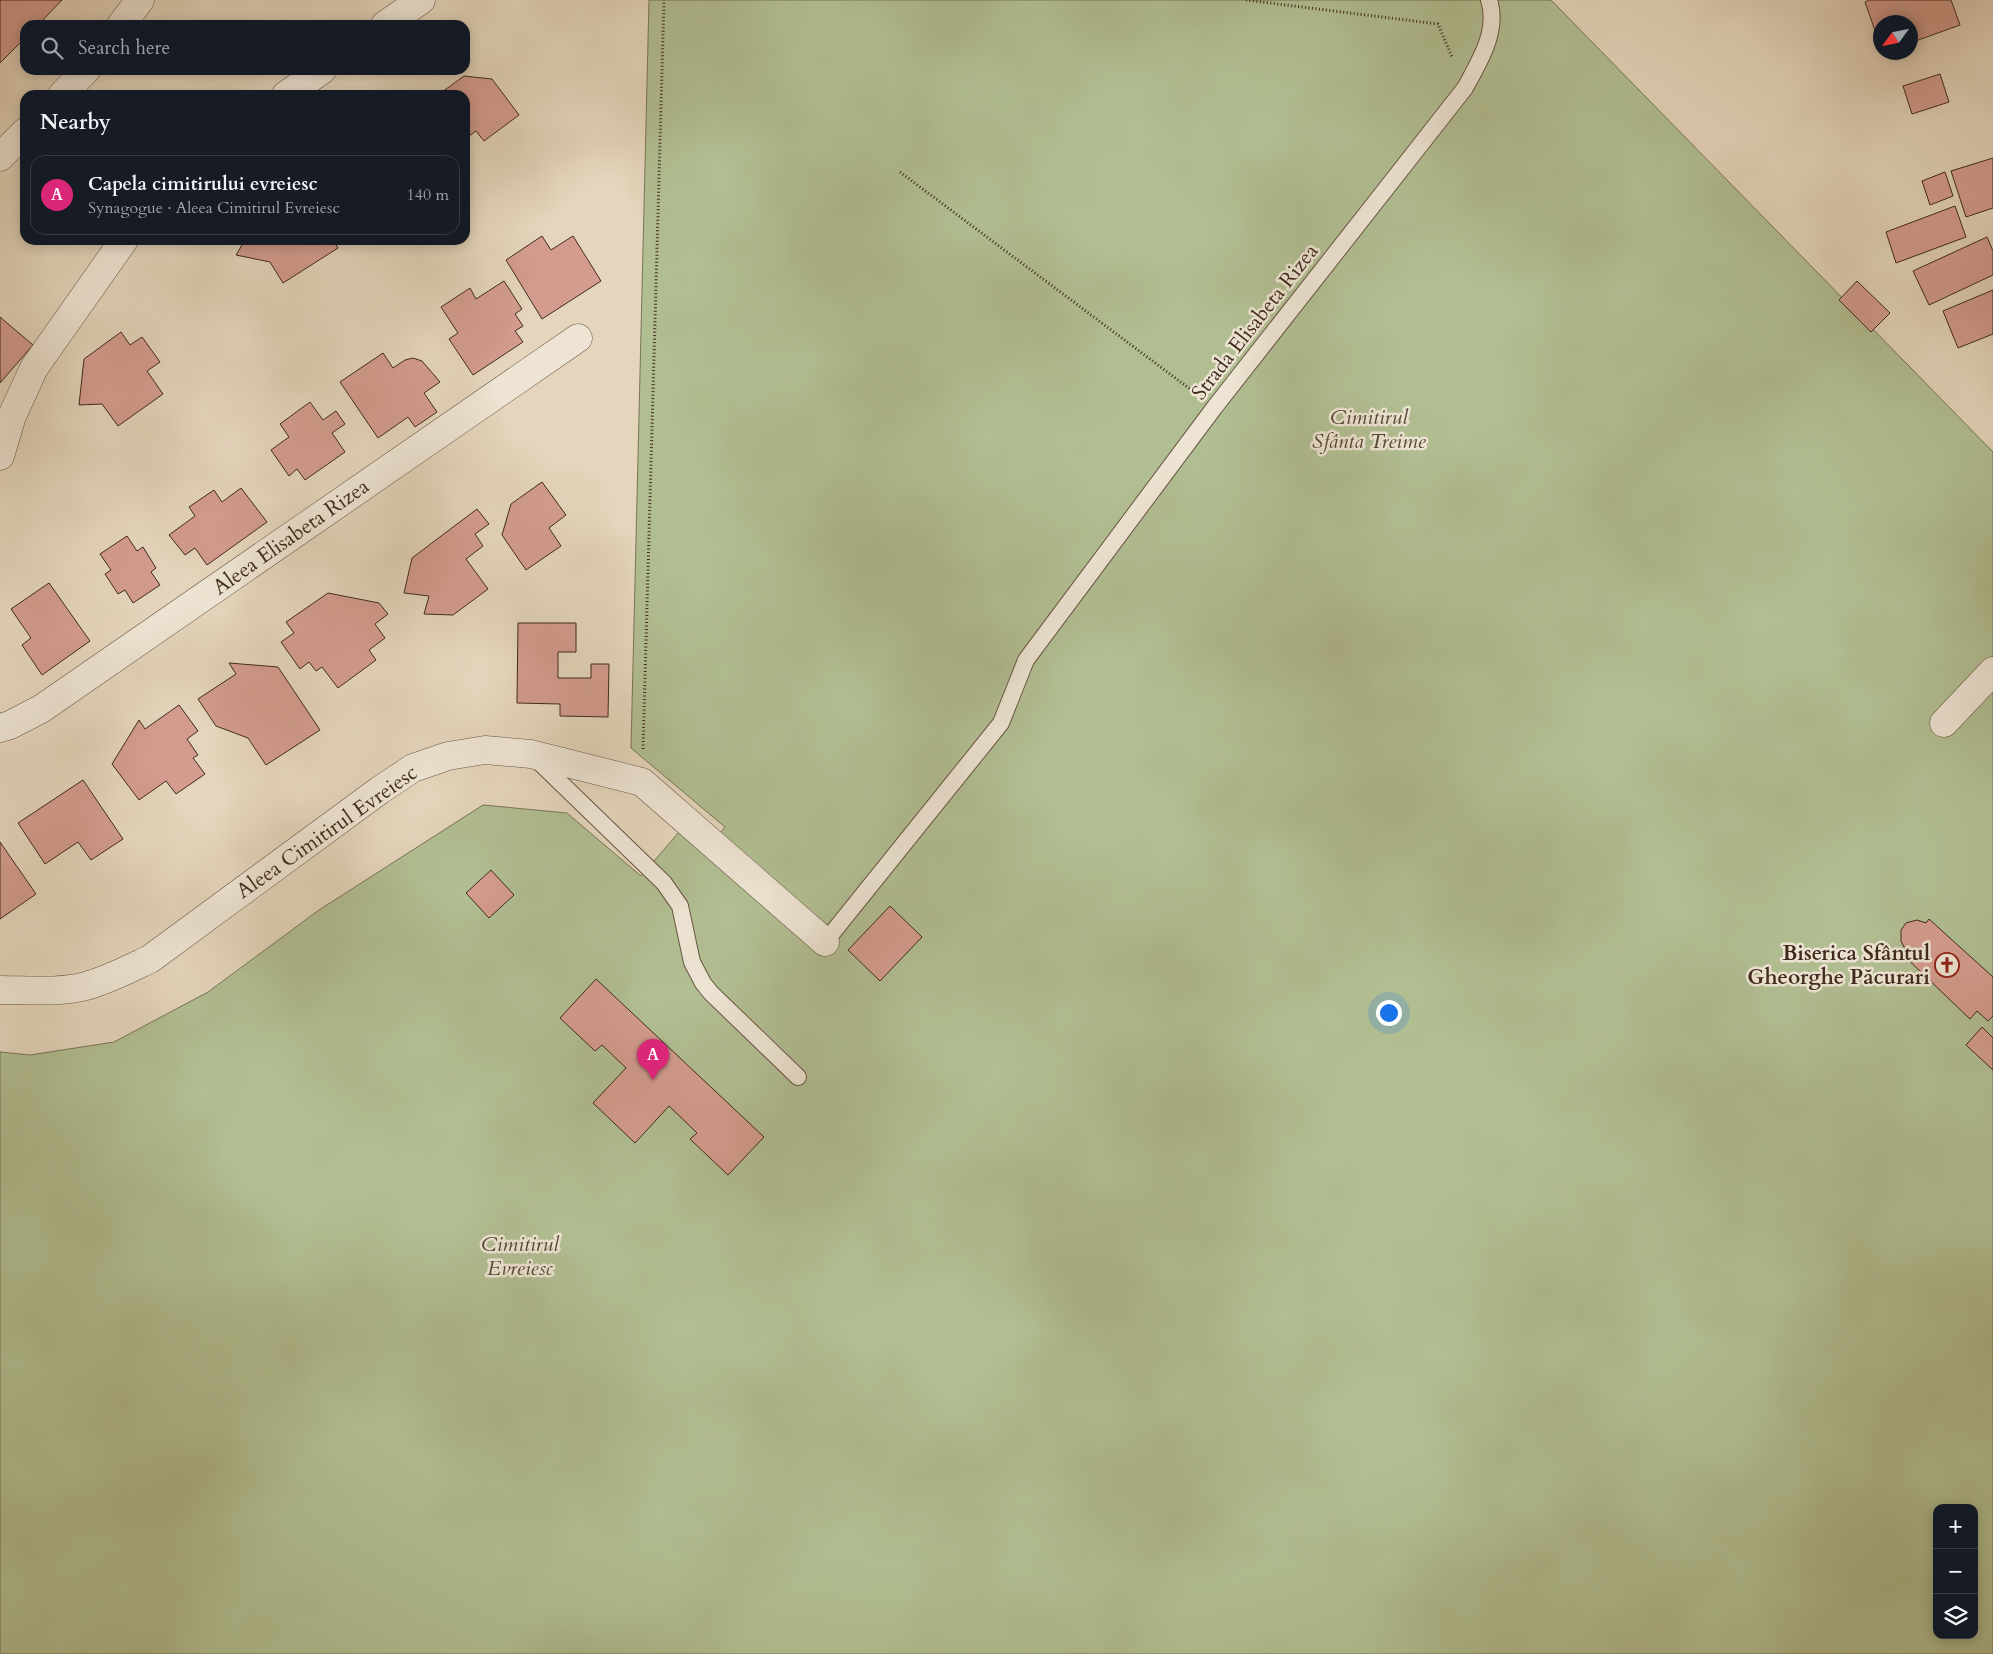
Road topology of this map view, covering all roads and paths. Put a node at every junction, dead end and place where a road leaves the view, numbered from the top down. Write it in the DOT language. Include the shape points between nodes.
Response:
graph roads {
  1 [pos="140,0"];
  2 [pos="421,0"];
  3 [pos="664,0"];
  4 [pos="1246,0"];
  5 [pos="1490,0"];
  6 [pos="125,20"];
  7 [pos="392,20"];
  8 [pos="81,75"];
  9 [pos="315,75"];
  10 [pos="1465,88"];
  11 [pos="67,90"];
  12 [pos="293,90"];
  13 [pos="20,137"];
  14 [pos="0,157"];
  15 [pos="900,172"];
  16 [pos="120,245"];
  17 [pos="578,338"];
  18 [pos="1214,408"];
  19 [pos="0,456"];
  20 [pos="1993,671"];
  21 [pos="1944,723"];
  22 [pos="0,728"];
  23 [pos="530,754"];
  24 [pos="642,782"];
  25 [pos="825,942"];
  26 [pos="0,990"];
  27 [pos="798,1077"];
  1 -- 6 [label="street"];
  2 -- 7 [label="street"];
  3 -- 24 [label="path"];
  4 -- 10 [label="path" via="1438,24"];
  5 -- 10 [label="lane, Strada Elisabeta Rizea" via="1488,44"];
  8 -- 11 [label="street"];
  9 -- 12 [label="street"];
  10 -- 18 [label="lane, Strada Elisabeta Rizea"];
  13 -- 14 [label="street"];
  15 -- 18 [label="path"];
  16 -- 19 [label="street" via="34,368 12,416"];
  17 -- 22 [label="street, Aleea Elisabeta Rizea" via="41,709"];
  18 -- 25 [label="lane, Strada Elisabeta Rizea" via="1026,660 1001,723"];
  20 -- 21 [label="street"];
  23 -- 24 [label="street, Aleea Cimitirul Evreiesc"];
  23 -- 26 [label="street, Aleea Cimitirul Evreiesc" via="485,750 448,756 414,768 150,959 84,987"];
  23 -- 27 [label="lane" via="664,883 680,906 692,962 703,983"];
  24 -- 25 [label="street, Aleea Cimitirul Evreiesc"];
}
